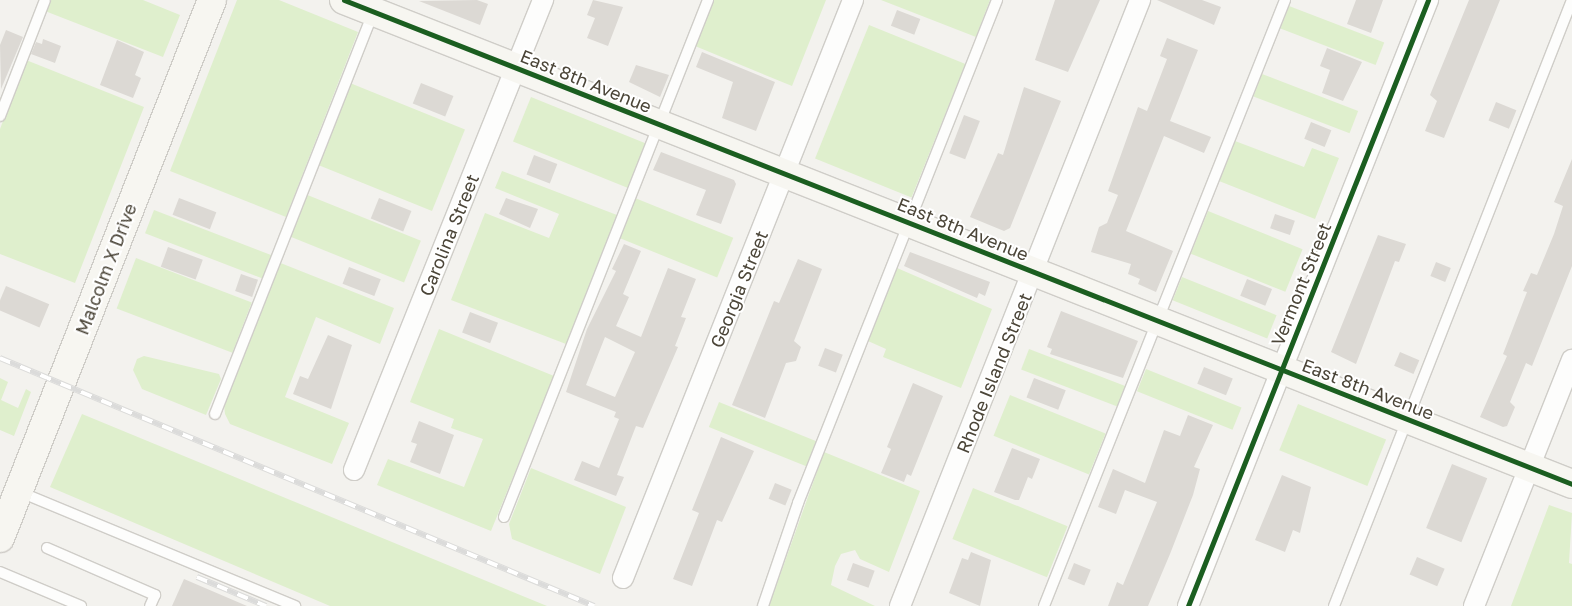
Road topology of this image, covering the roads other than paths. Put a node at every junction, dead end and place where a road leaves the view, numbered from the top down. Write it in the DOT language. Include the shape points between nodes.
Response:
graph roads {
  1 [pos="44,0"];
  2 [pos="212,0"];
  3 [pos="344,0"];
  4 [pos="543,0"];
  5 [pos="708,0"];
  6 [pos="853,0"];
  7 [pos="997,0"];
  8 [pos="1140,0"];
  9 [pos="1284,0"];
  10 [pos="1428,0"];
  11 [pos="1572,0"];
  12 [pos="376,6"];
  13 [pos="516,68"];
  14 [pos="0,116"];
  15 [pos="660,124"];
  16 [pos="784,174"];
  17 [pos="910,223"];
  18 [pos="1034,272"];
  19 [pos="1159,321"];
  20 [pos="1572,360"];
  21 [pos="1282,370"];
  22 [pos="215,414"];
  23 [pos="1407,419"];
  24 [pos="1529,468"];
  25 [pos="354,470"];
  26 [pos="1572,484"];
  27 [pos="19,492"];
  28 [pos="504,517"];
  29 [pos="0,538"];
  30 [pos="47,548"];
  31 [pos="0,572"];
  32 [pos="624,578"];
  33 [pos="81,606"];
  34 [pos="150,606"];
  35 [pos="296,606"];
  36 [pos="763,606"];
  37 [pos="900,606"];
  38 [pos="1044,606"];
  39 [pos="1188,606"];
  40 [pos="1334,606"];
  41 [pos="1474,606"];
  1 -- 14 [label="lane"];
  2 -- 27 [label="street, Malcolm X Drive"];
  3 -- 12 [label="street, East 8th Avenue"];
  4 -- 13 [label="street, Carolina Street"];
  5 -- 15 [label="lane"];
  6 -- 16 [label="street, Georgia Street"];
  7 -- 17 [label="lane"];
  8 -- 18 [label="street, Rhode Island Street"];
  9 -- 19 [label="lane"];
  10 -- 21 [label="street, Vermont Street"];
  11 -- 23 [label="lane"];
  12 -- 13 [label="street, East 8th Avenue"];
  12 -- 22 [label="lane"];
  13 -- 15 [label="street, East 8th Avenue"];
  13 -- 25 [label="street, Carolina Street"];
  15 -- 16 [label="street, East 8th Avenue"];
  15 -- 28 [label="lane"];
  16 -- 17 [label="street, East 8th Avenue"];
  16 -- 32 [label="street, Georgia Street"];
  17 -- 18 [label="street, East 8th Avenue"];
  17 -- 36 [label="lane" via="798,503"];
  18 -- 19 [label="street, East 8th Avenue"];
  18 -- 37 [label="street, Rhode Island Street"];
  19 -- 21 [label="street, East 8th Avenue"];
  19 -- 38 [label="lane"];
  20 -- 24 [label="street"];
  21 -- 23 [label="street, East 8th Avenue"];
  21 -- 39 [label="street, Vermont Street"];
  23 -- 24 [label="street, East 8th Avenue"];
  23 -- 40 [label="lane"];
  24 -- 26 [label="street, East 8th Avenue"];
  24 -- 41 [label="street"];
  27 -- 29 [label="street, Malcolm X Drive"];
  27 -- 35 [label="lane"];
  30 -- 34 [label="lane" via="155,595"];
  31 -- 33 [label="lane"];
}
